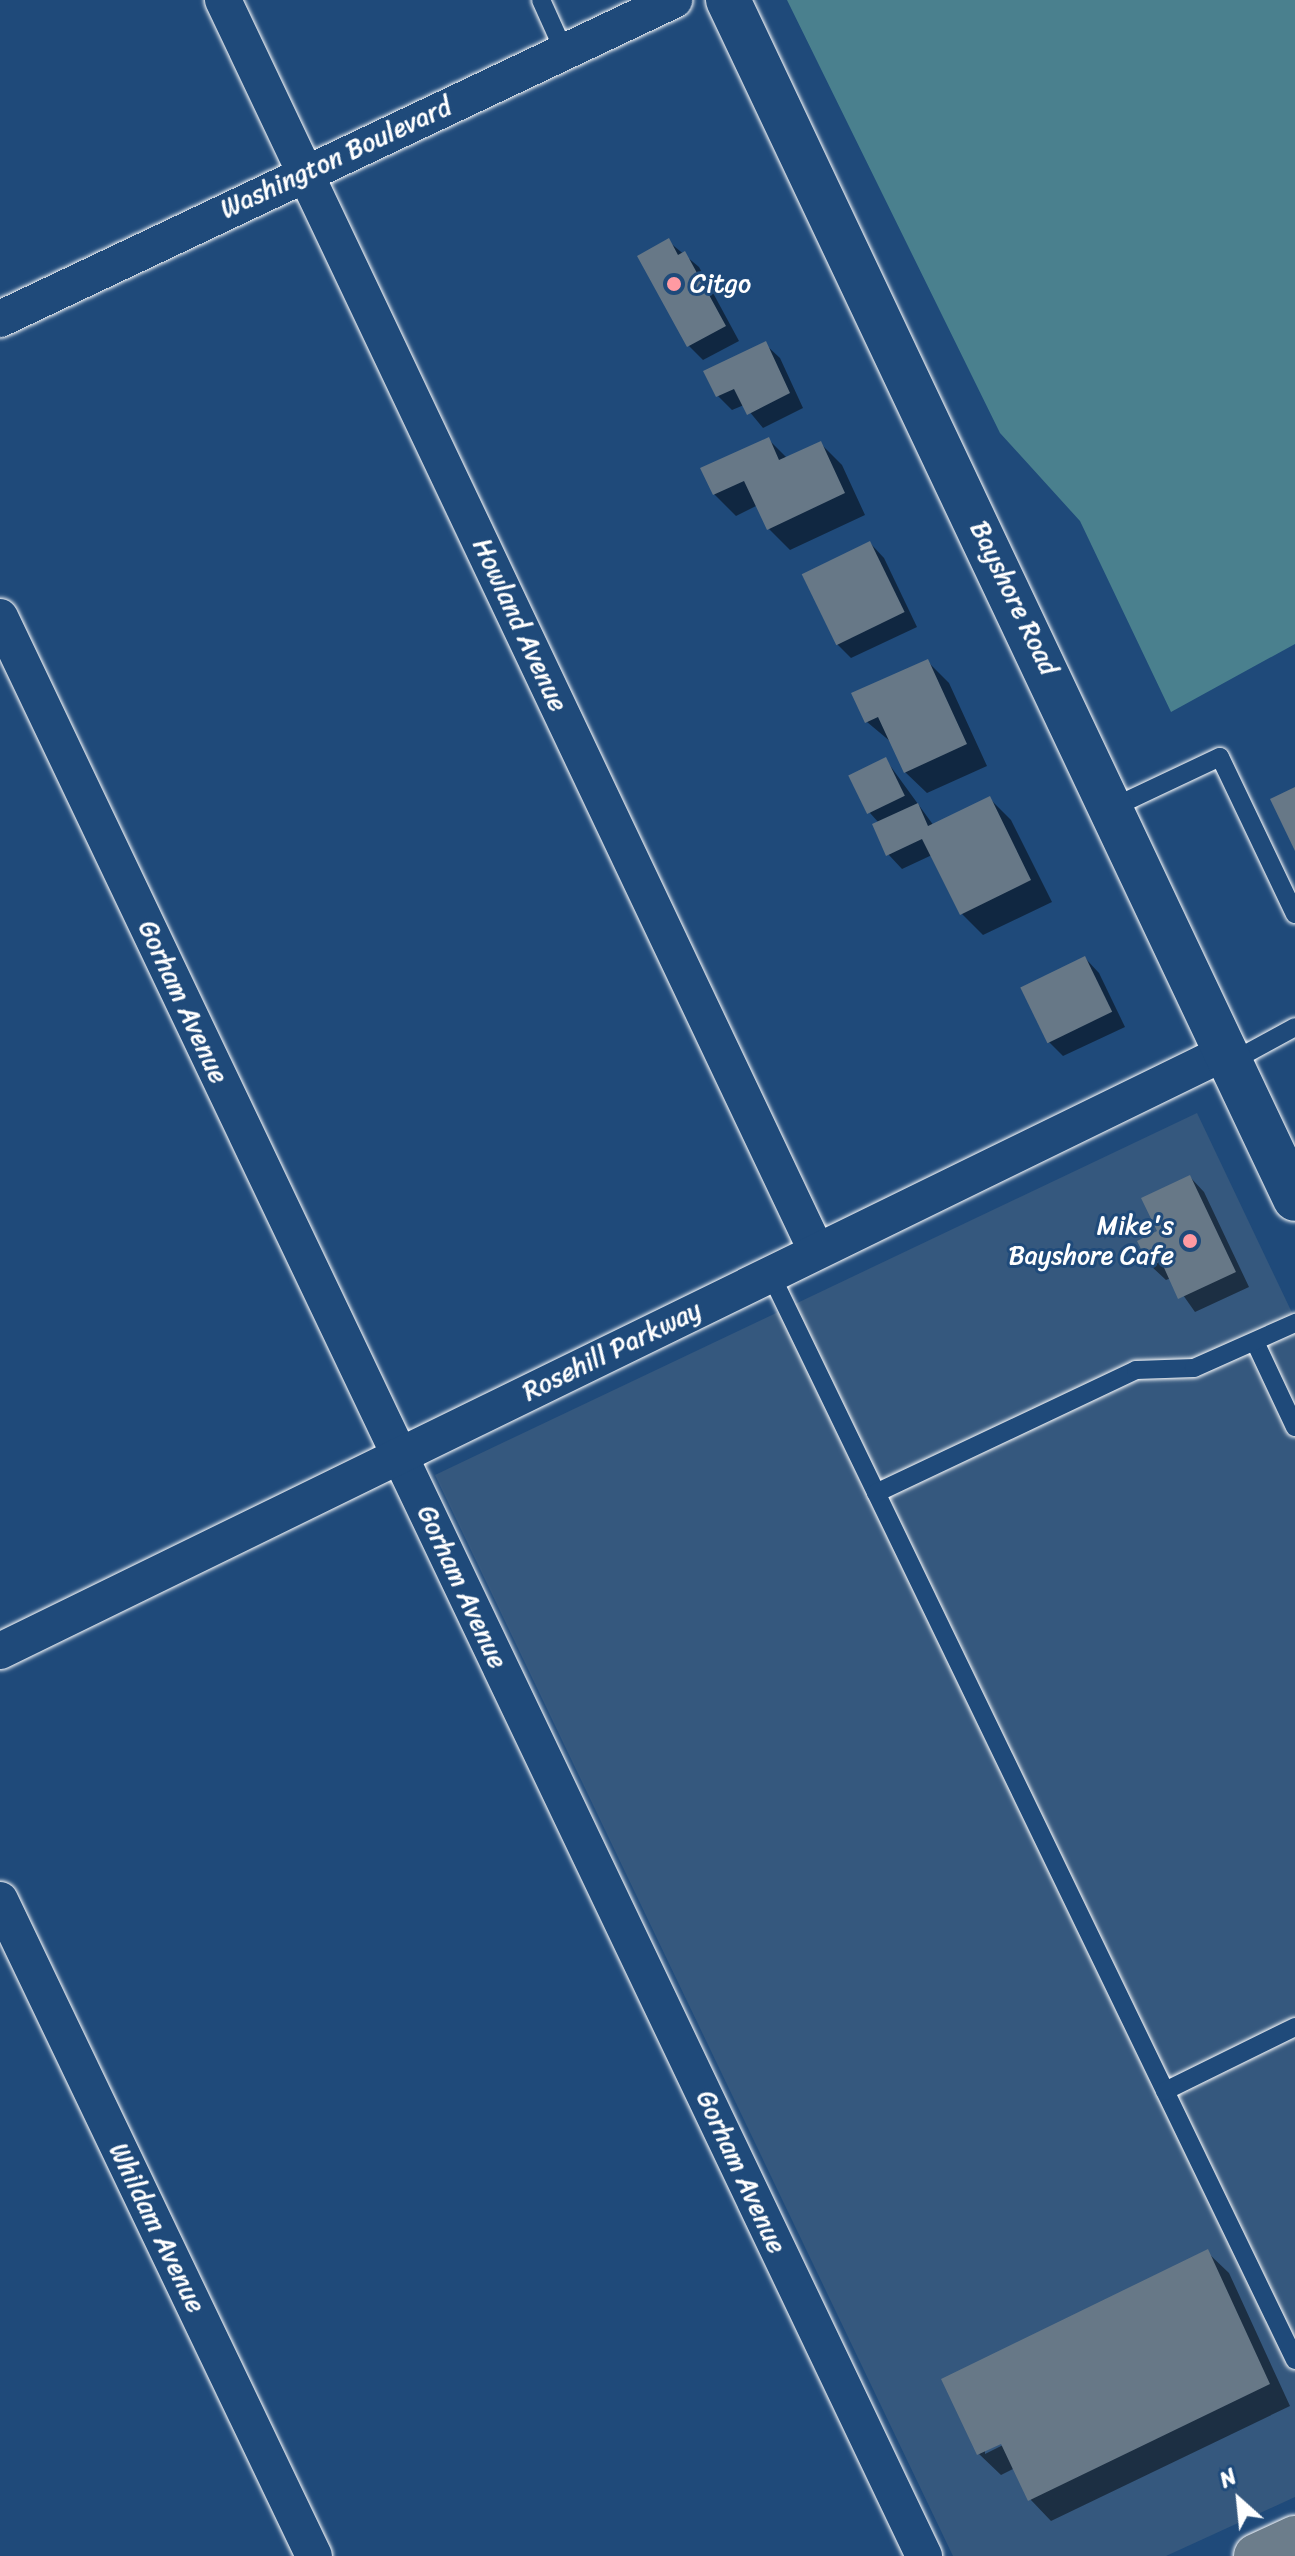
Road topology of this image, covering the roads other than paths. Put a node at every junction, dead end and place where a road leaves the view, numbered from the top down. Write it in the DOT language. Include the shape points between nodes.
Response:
graph roads {
  1 [pos="223,0"];
  2 [pos="541,0"];
  3 [pos="674,0"];
  4 [pos="728,0"];
  5 [pos="564,51"];
  6 [pos="305,172"];
  7 [pos="0,319"];
  8 [pos="0,617"];
  9 [pos="1114,807"];
  10 [pos="1295,914"];
  11 [pos="1295,1027"];
  12 [pos="1227,1058"];
  13 [pos="1295,1199"];
  14 [pos="816,1250"];
  15 [pos="770,1273"];
  16 [pos="1295,1323"];
  17 [pos="1255,1342"];
  18 [pos="1295,1427"];
  19 [pos="399,1455"];
  20 [pos="876,1493"];
  21 [pos="0,1651"];
  22 [pos="0,1900"];
  23 [pos="1295,2027"];
  24 [pos="1165,2091"];
  25 [pos="1295,2360"];
  26 [pos="1295,2538"];
  27 [pos="314,2556"];
  28 [pos="924,2556"];
  29 [pos="1256,2556"];
  1 -- 6 [label="street, Howland Avenue"];
  2 -- 5 [label="lane"];
  3 -- 5 [label="street, Washington Boulevard"];
  4 -- 9 [label="main road, Bayshore Road"];
  5 -- 6 [label="street, Washington Boulevard"];
  6 -- 7 [label="street, Washington Boulevard"];
  6 -- 14 [label="street, Howland Avenue"];
  8 -- 19 [label="street, Gorham Avenue"];
  9 -- 10 [label="lane" via="1220,757"];
  9 -- 12 [label="main road, Bayshore Road"];
  11 -- 12 [label="lane"];
  12 -- 13 [label="main road, Bayshore Road"];
  12 -- 14 [label="street, Rosehill Parkway"];
  14 -- 15 [label="street, Rosehill Parkway"];
  15 -- 19 [label="street, Rosehill Parkway"];
  15 -- 20 [label="lane"];
  16 -- 17 [label="lane"];
  17 -- 18 [label="lane"];
  17 -- 20 [label="lane" via="1194,1368 1136,1370"];
  19 -- 21 [label="street, Rosehill Parkway"];
  19 -- 28 [label="street, Gorham Avenue"];
  20 -- 24 [label="lane"];
  22 -- 27 [label="street, Whildam Avenue"];
  23 -- 24 [label="lane"];
  24 -- 25 [label="lane"];
  26 -- 29 [label="highway"];
}
